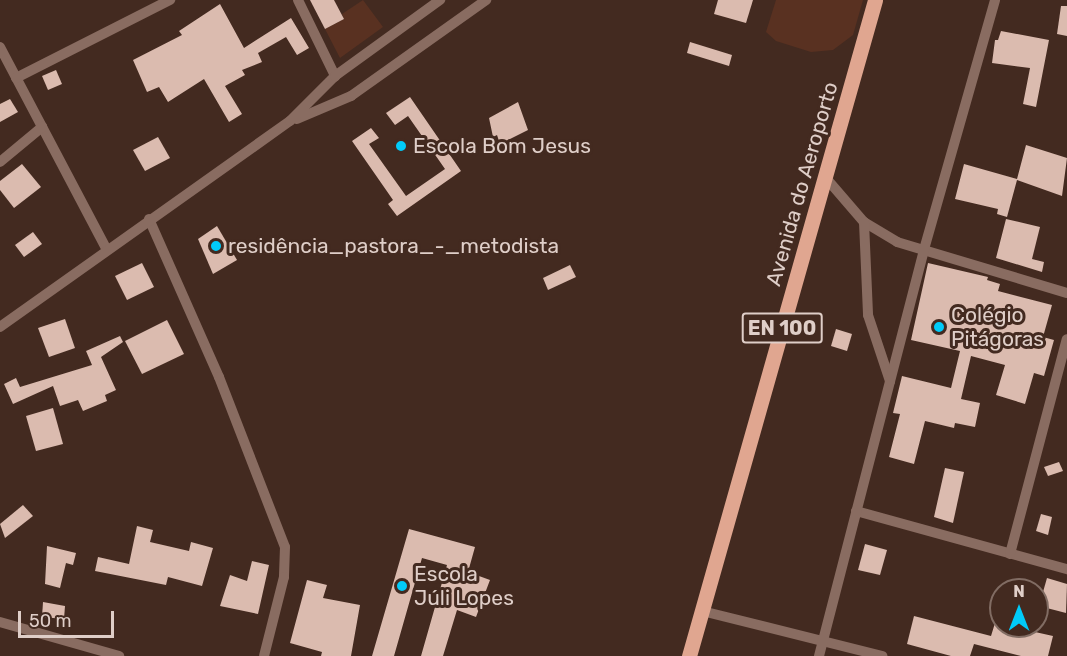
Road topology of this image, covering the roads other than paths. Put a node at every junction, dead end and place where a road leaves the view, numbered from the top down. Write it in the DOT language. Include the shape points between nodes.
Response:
graph roads {
  1 [pos="170,0"];
  2 [pos="298,0"];
  3 [pos="440,0"];
  4 [pos="486,0"];
  5 [pos="875,0"];
  6 [pos="995,0"];
  7 [pos="0,47"];
  8 [pos="334,76"];
  9 [pos="16,78"];
  10 [pos="291,121"];
  11 [pos="42,127"];
  12 [pos="0,162"];
  13 [pos="826,178"];
  14 [pos="149,219"];
  15 [pos="864,222"];
  16 [pos="106,248"];
  17 [pos="923,253"];
  18 [pos="1067,293"];
  19 [pos="0,327"];
  20 [pos="1067,339"];
  21 [pos="890,381"];
  22 [pos="856,511"];
  23 [pos="1010,554"];
  24 [pos="1067,569"];
  25 [pos="702,611"];
  26 [pos="0,622"];
  27 [pos="823,641"];
  28 [pos="88,652"];
  29 [pos="119,656"];
  30 [pos="264,656"];
  31 [pos="690,656"];
  32 [pos="819,656"];
  33 [pos="882,656"];
  1 -- 9 [label="street"];
  2 -- 8 [label="street"];
  3 -- 8 [label="street"];
  4 -- 10 [label="street" via="351,96"];
  5 -- 13 [label="main road, Avenida do Aeroporto / EN 100"];
  6 -- 17 [label="street"];
  7 -- 9 [label="street"];
  8 -- 10 [label="street"];
  9 -- 11 [label="street"];
  10 -- 14 [label="street"];
  11 -- 12 [label="street"];
  11 -- 16 [label="street"];
  13 -- 15 [label="street"];
  13 -- 25 [label="main road, Avenida do Aeroporto / EN 100"];
  14 -- 16 [label="street"];
  14 -- 30 [label="street" via="219,377 285,547 284,577"];
  15 -- 17 [label="street" via="897,243"];
  15 -- 21 [label="street" via="868,315"];
  16 -- 19 [label="street"];
  17 -- 18 [label="street"];
  17 -- 21 [label="street"];
  20 -- 23 [label="street"];
  21 -- 22 [label="street"];
  22 -- 23 [label="street"];
  22 -- 27 [label="street"];
  23 -- 24 [label="street"];
  25 -- 27 [label="street"];
  25 -- 31 [label="main road, Avenida do Aeroporto / EN 100"];
  26 -- 28 [label="street"];
  27 -- 32 [label="street"];
  27 -- 33 [label="street"];
  28 -- 29 [label="street"];
}
